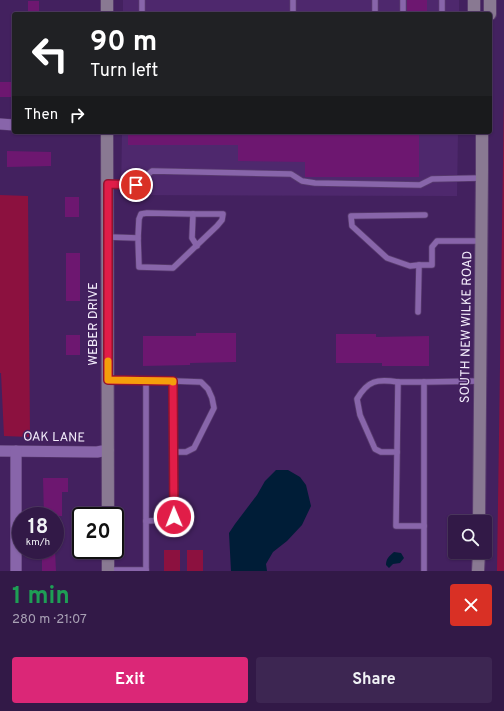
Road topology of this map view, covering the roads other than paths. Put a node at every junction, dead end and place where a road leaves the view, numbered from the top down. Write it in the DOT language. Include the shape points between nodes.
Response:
graph roads {
  1 [pos="107,0"];
  2 [pos="142,0"];
  3 [pos="293,0"];
  4 [pos="375,0"];
  5 [pos="403,0"];
  6 [pos="442,0"];
  7 [pos="474,0"];
  8 [pos="490,0"];
  9 [pos="107,12"];
  10 [pos="142,12"];
  11 [pos="293,12"];
  12 [pos="375,12"];
  13 [pos="403,12"];
  14 [pos="442,12"];
  15 [pos="474,12"];
  16 [pos="490,12"];
  17 [pos="0,124"];
  18 [pos="12,125"];
  19 [pos="107,134"];
  20 [pos="482,134"];
  21 [pos="482,178"];
  22 [pos="108,184"];
  23 [pos="193,214"];
  24 [pos="425,215"];
  25 [pos="108,238"];
  26 [pos="138,238"];
  27 [pos="482,241"];
  28 [pos="197,246"];
  29 [pos="419,266"];
  30 [pos="418,312"];
  31 [pos="108,380"];
  32 [pos="146,380"];
  33 [pos="173,381"];
  34 [pos="480,381"];
  35 [pos="398,382"];
  36 [pos="424,382"];
  37 [pos="108,450"];
  38 [pos="0,451"];
  39 [pos="16,451"];
  40 [pos="174,452"];
  41 [pos="397,452"];
  42 [pos="108,507"];
  43 [pos="479,515"];
  44 [pos="146,521"];
  45 [pos="424,526"];
  46 [pos="108,559"];
  47 [pos="478,559"];
  48 [pos="108,570"];
  49 [pos="146,570"];
  50 [pos="16,571"];
  51 [pos="424,571"];
  52 [pos="478,571"];
  1 -- 9 [label="main road"];
  2 -- 10 [label="lane"];
  3 -- 11 [label="lane"];
  4 -- 12 [label="lane"];
  5 -- 13 [label="lane"];
  6 -- 14 [label="lane"];
  7 -- 15 [label="main road"];
  8 -- 16 [label="main road"];
  17 -- 18 [label="street"];
  19 -- 22 [label="main road, WEBER DRIVE"];
  20 -- 21 [label="main road, SOUTH NEW WILKE ROAD"];
  21 -- 22 [label="lane" via="432,179 420,185 316,183 302,181 291,174 152,171 136,185"];
  21 -- 27 [label="main road, SOUTH NEW WILKE ROAD"];
  22 -- 25 [label="main road, WEBER DRIVE"];
  23 -- 26 [label="lane" via="141,214"];
  23 -- 28 [label="lane" via="192,238"];
  23 -- 28 [label="lane" via="223,214 222,220"];
  24 -- 29 [label="lane" via="351,216 352,226 387,258 410,266"];
  25 -- 26 [label="lane"];
  25 -- 31 [label="main road, WEBER DRIVE"];
  26 -- 28 [label="lane" via="139,267 174,268"];
  27 -- 29 [label="lane" via="437,241 432,247 432,265"];
  27 -- 34 [label="main road, SOUTH NEW WILKE ROAD"];
  29 -- 30 [label="lane"];
  31 -- 32 [label="lane"];
  31 -- 37 [label="main road, WEBER DRIVE"];
  32 -- 33 [label="lane"];
  32 -- 44 [label="lane"];
  33 -- 40 [label="lane"];
  33 -- 40 [label="lane" via="201,382 208,388 214,408 194,448 186,452"];
  34 -- 36 [label="lane"];
  34 -- 43 [label="main road, SOUTH NEW WILKE ROAD"];
  35 -- 36 [label="lane"];
  35 -- 41 [label="lane"];
  35 -- 41 [label="lane" via="372,382 362,390 357,399 360,415 375,449 381,452"];
  36 -- 45 [label="lane"];
  37 -- 39 [label="street, OAK LANE"];
  37 -- 42 [label="main road, WEBER DRIVE"];
  38 -- 39 [label="street, OAK LANE"];
  39 -- 50 [label="street"];
  40 -- 44 [label="lane" via="174,517 170,520"];
  41 -- 45 [label="lane" via="396,526"];
  44 -- 49 [label="lane"];
  45 -- 51 [label="lane"];
  46 -- 48 [label="main road"];
  47 -- 52 [label="main road"];
  48 -- 49 [label="lane"];
}
